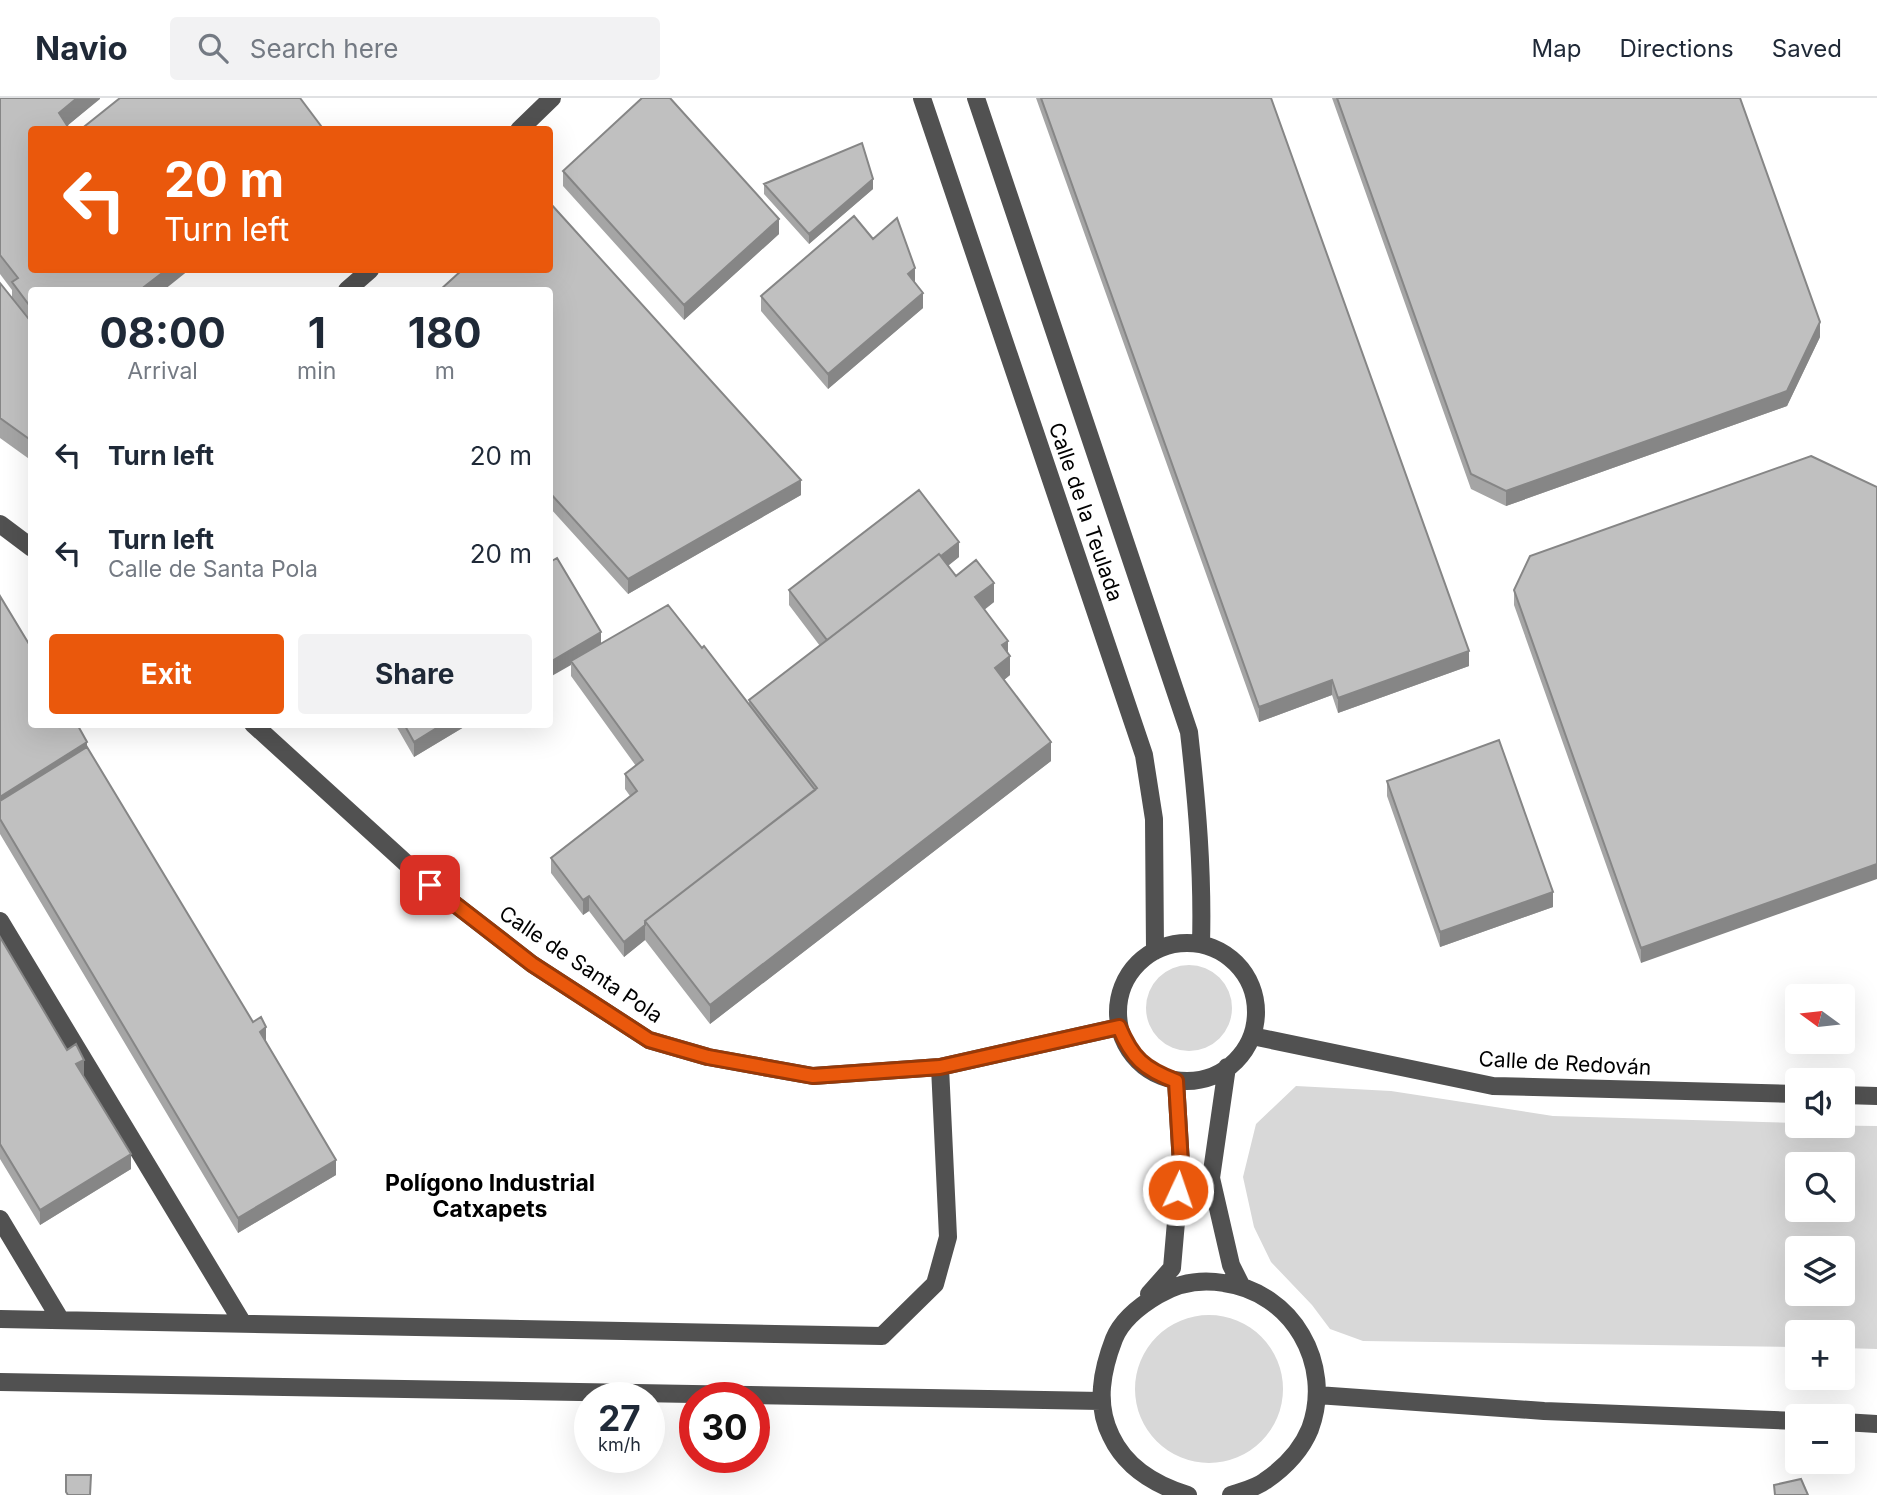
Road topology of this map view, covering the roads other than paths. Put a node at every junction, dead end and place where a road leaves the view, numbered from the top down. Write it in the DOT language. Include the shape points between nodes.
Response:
graph roads {
  1 [pos="552,98"];
  2 [pos="922,98"];
  3 [pos="976,98"];
  4 [pos="523,126"];
  5 [pos="367,273"];
  6 [pos="350,287"];
  7 [pos="0,524"];
  8 [pos="28,545"];
  9 [pos="257,728"];
  10 [pos="0,921"];
  11 [pos="1200,944"];
  12 [pos="1155,951"];
  13 [pos="1119,1027"];
  14 [pos="1252,1036"];
  15 [pos="940,1067"];
  16 [pos="1227,1068"];
  17 [pos="1176,1081"];
  18 [pos="1785,1094"];
  19 [pos="1855,1095"];
  20 [pos="1877,1096"];
  21 [pos="0,1219"];
  22 [pos="1241,1285"];
  23 [pos="1140,1305"];
  24 [pos="0,1319"];
  25 [pos="60,1319"];
  26 [pos="242,1322"];
  27 [pos="0,1382"];
  28 [pos="1317,1395"];
  29 [pos="1101,1401"];
  30 [pos="1785,1421"];
  31 [pos="1855,1423"];
  32 [pos="1877,1424"];
  33 [pos="1266,1489"];
  34 [pos="1157,1491"];
  35 [pos="1188,1495"];
  36 [pos="1231,1495"];
  1 -- 4 [label="street"];
  2 -- 12 [label="street, Calle de la Teulada" via="1143,755 1154,820"];
  3 -- 11 [label="street, Calle de la Teulada" via="1189,732 1202,884"];
  5 -- 6 [label="street"];
  7 -- 8 [label="street"];
  9 -- 15 [label="street, Calle de Santa Pola" via="430,885 532,964 649,1040 708,1057 813,1076"];
  10 -- 26 [label="street"];
  11 -- 12 [label="street" via="1178,943"];
  11 -- 14 [label="street" via="1223,953 1244,973 1253,990 1256,1014"];
  12 -- 13 [label="street" via="1136,966 1122,986"];
  13 -- 15 [label="street, Calle de Santa Pola"];
  13 -- 17 [label="street" via="1128,1049 1153,1073"];
  14 -- 16 [label="street"];
  14 -- 18 [label="street, Calle de Redován" via="1493,1086"];
  15 -- 26 [label="street" via="948,1237 935,1284 882,1336"];
  16 -- 17 [label="street" via="1193,1082"];
  16 -- 22 [label="street" via="1211,1178 1231,1265"];
  17 -- 23 [label="street" via="1181,1164 1172,1268"];
  19 -- 20 [label="street"];
  21 -- 25 [label="street"];
  22 -- 23 [label="street" via="1206,1280 1171,1287"];
  22 -- 28 [label="street" via="1273,1301 1298,1327 1313,1359"];
  23 -- 29 [label="street" via="1116,1332 1103,1366"];
  24 -- 25 [label="street"];
  25 -- 26 [label="street"];
  27 -- 29 [label="street"];
  28 -- 30 [label="street" via="1544,1411"];
  28 -- 33 [label="street" via="1309,1430"];
  29 -- 34 [label="street" via="1111,1436"];
  31 -- 32 [label="street"];
  33 -- 36 [label="street"];
  34 -- 35 [label="street"];
}
